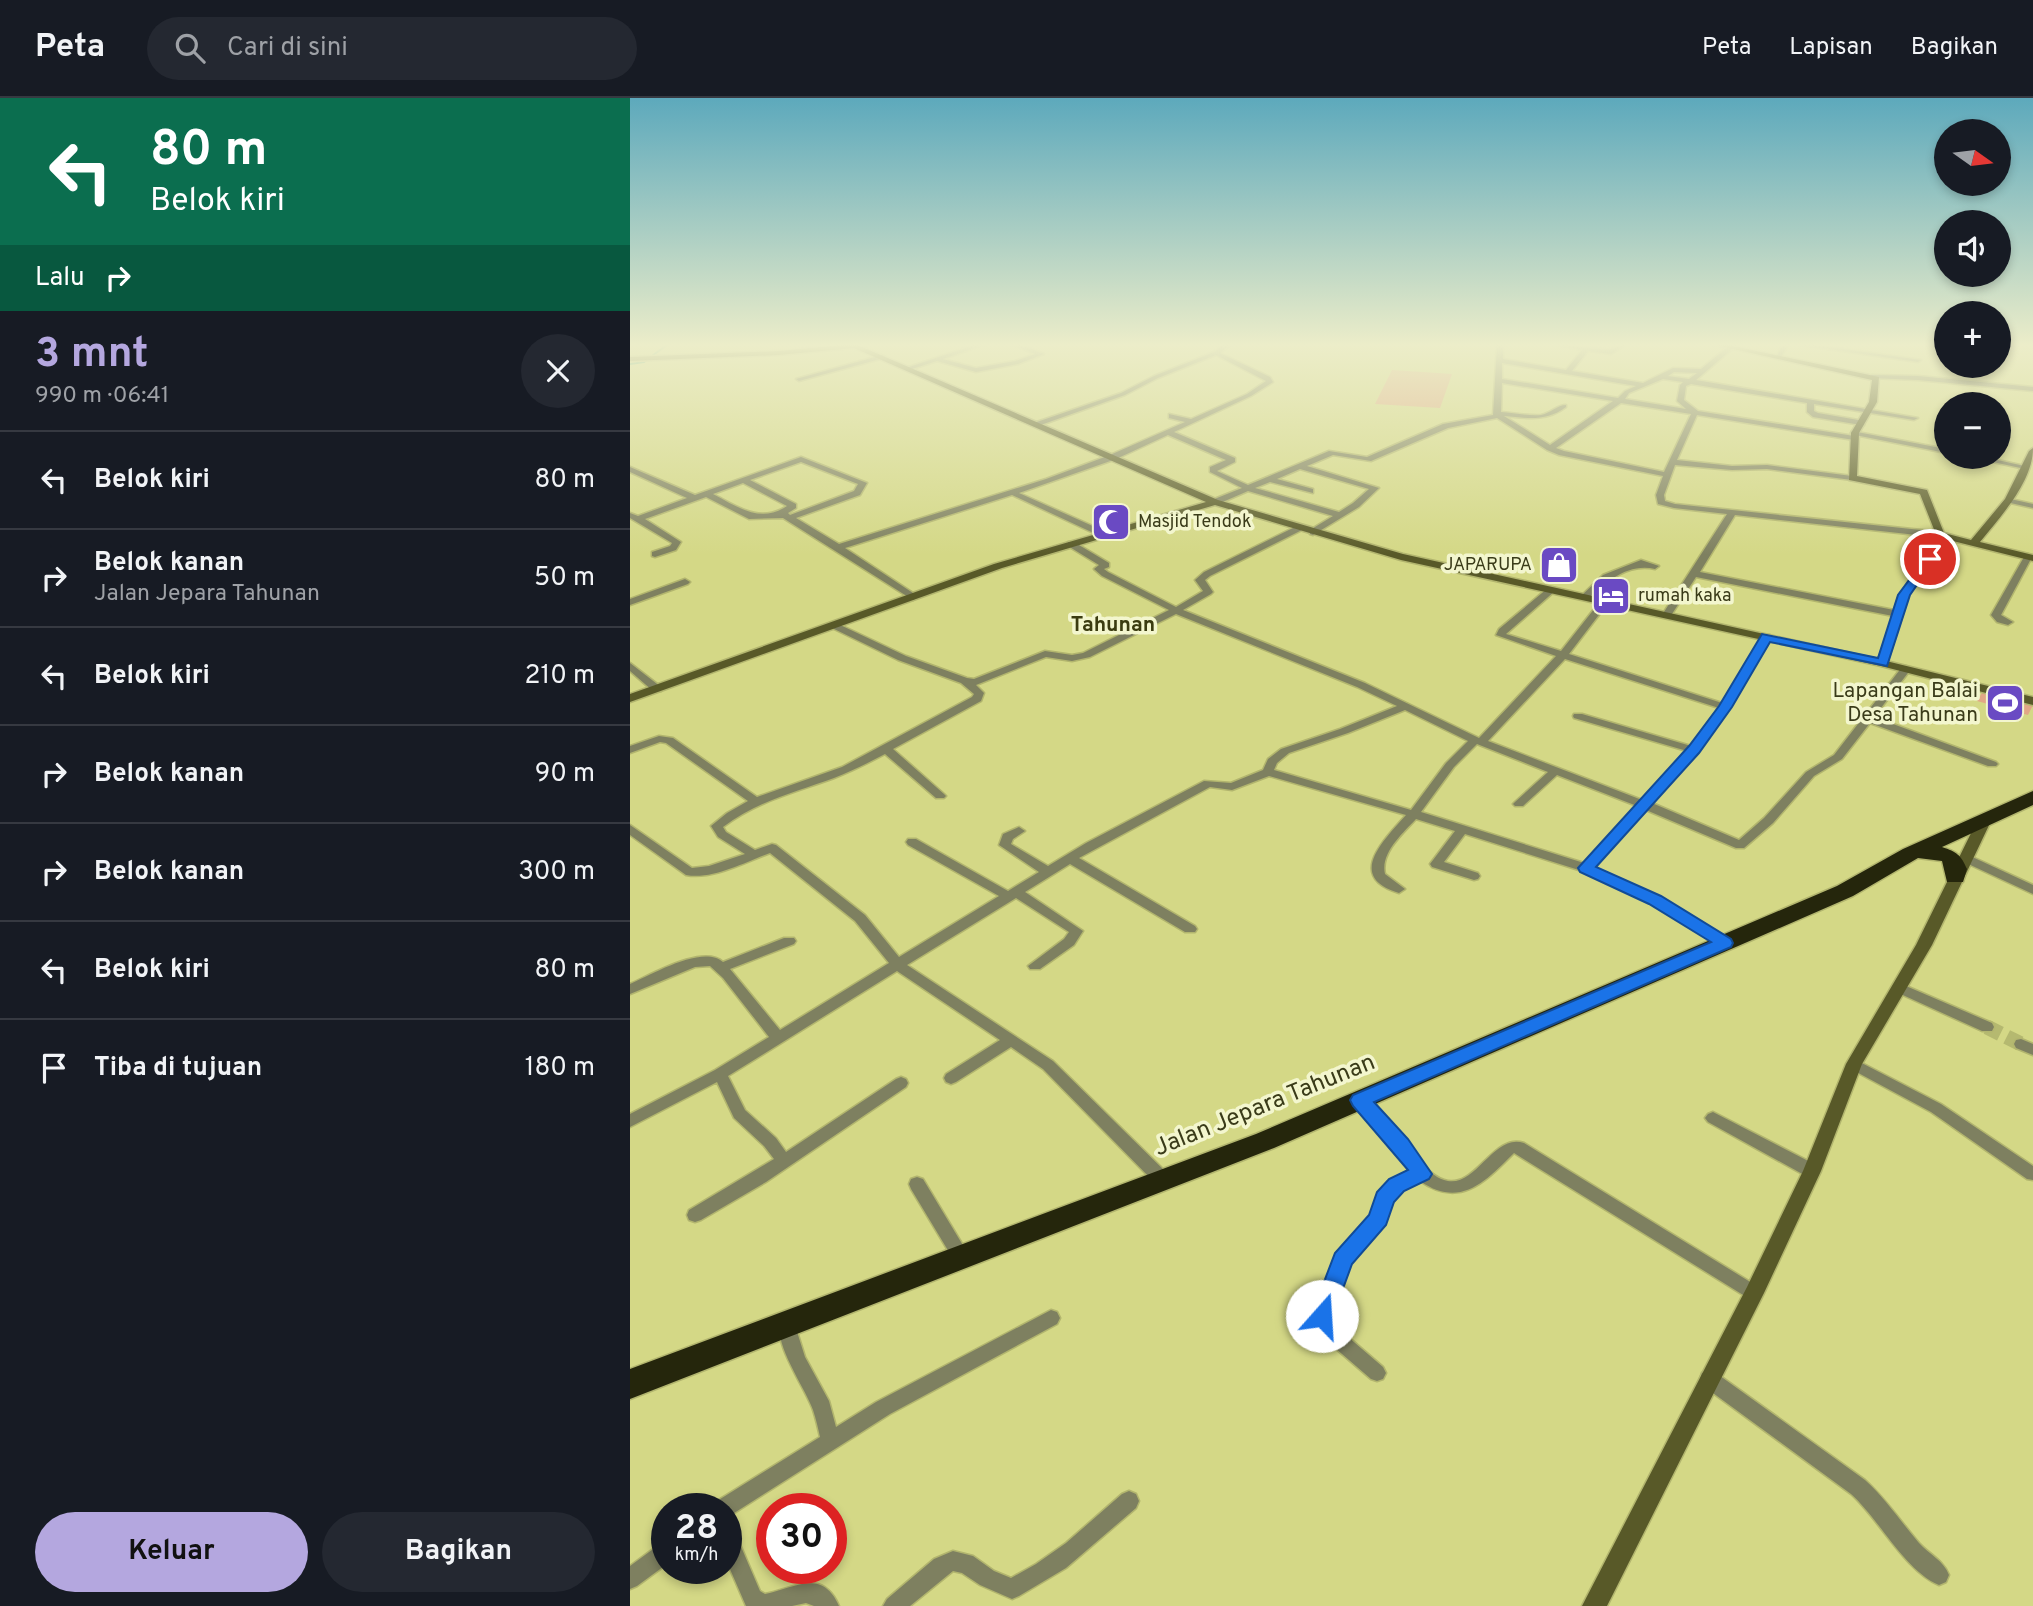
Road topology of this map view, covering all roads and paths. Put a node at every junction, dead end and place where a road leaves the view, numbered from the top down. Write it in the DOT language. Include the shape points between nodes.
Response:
graph roads {
  1 [pos="1013,414"];
  2 [pos="1063,414"];
  3 [pos="1206,414"];
  4 [pos="1553,414"];
  5 [pos="1599,414"];
  6 [pos="1694,414"];
  7 [pos="1711,414"];
  8 [pos="1815,414"];
  9 [pos="1866,414"];
  10 [pos="1890,414"];
  11 [pos="1498,415"];
  12 [pos="1172,416"];
  13 [pos="1914,418"];
  14 [pos="1191,421"];
  15 [pos="1861,423"];
  16 [pos="1035,424"];
  17 [pos="1167,432"];
  18 [pos="1855,436"];
  19 [pos="1550,448"];
  20 [pos="1934,449"];
  21 [pos="1113,457"];
  22 [pos="2011,458"];
  23 [pos="2030,459"];
  24 [pos="1673,462"];
  25 [pos="1301,467"];
  26 [pos="630,470"];
  27 [pos="1668,475"];
  28 [pos="1852,478"];
  29 [pos="1270,479"];
  30 [pos="743,480"];
  31 [pos="1250,489"];
  32 [pos="1310,491"];
  33 [pos="1011,492"];
  34 [pos="706,494"];
  35 [pos="694,498"];
  36 [pos="2009,500"];
  37 [pos="1215,502"];
  38 [pos="2033,506"];
  39 [pos="1733,512"];
  40 [pos="1340,515"];
  41 [pos="785,516"];
  42 [pos="634,517"];
  43 [pos="1298,528"];
  44 [pos="1313,532"];
  45 [pos="1103,534"];
  46 [pos="1940,535"];
  47 [pos="1974,543"];
  48 [pos="1072,544"];
  49 [pos="838,547"];
  50 [pos="655,554"];
  51 [pos="2031,557"];
  52 [pos="1655,566"];
  53 [pos="1694,574"];
  54 [pos="685,582"];
  55 [pos="1551,590"];
  56 [pos="914,597"];
  57 [pos="1585,597"];
  58 [pos="1605,601"];
  59 [pos="630,602"];
  60 [pos="1175,610"];
  61 [pos="1667,614"];
  62 [pos="1898,614"];
  63 [pos="2008,622"];
  64 [pos="833,625"];
  65 [pos="1767,637"];
  66 [pos="1563,654"];
  67 [pos="1882,663"];
  68 [pos="630,666"];
  69 [pos="1906,669"];
  70 [pos="965,681"];
  71 [pos="657,689"];
  72 [pos="630,698"];
  73 [pos="2033,701"];
  74 [pos="1407,706"];
  75 [pos="1725,707"];
  76 [pos="1578,716"];
  77 [pos="1870,719"];
  78 [pos="1478,741"];
  79 [pos="630,750"];
  80 [pos="887,750"];
  81 [pos="1694,750"];
  82 [pos="1992,764"];
  83 [pos="1555,771"];
  84 [pos="1268,772"];
  85 [pos="940,796"];
  86 [pos="2033,797"];
  87 [pos="757,802"];
  88 [pos="1519,804"];
  89 [pos="1643,804"];
  90 [pos="1414,814"];
  91 [pos="1984,821"];
  92 [pos="1462,829"];
  93 [pos="630,830"];
  94 [pos="1019,831"];
  95 [pos="912,842"];
  96 [pos="752,853"];
  97 [pos="1910,854"];
  98 [pos="1070,858"];
  99 [pos="1968,859"];
  100 [pos="1586,868"];
  101 [pos="1048,872"];
  102 [pos="1474,876"];
  103 [pos="1955,877"];
  104 [pos="1399,889"];
  105 [pos="2033,890"];
  106 [pos="1012,894"];
  107 [pos="1189,929"];
  108 [pos="789,941"];
  109 [pos="1724,943"];
  110 [pos="898,965"];
  111 [pos="1035,966"];
  112 [pos="721,968"];
  113 [pos="1899,988"];
  114 [pos="630,989"];
  115 [pos="1987,1027"];
  116 [pos="778,1038"];
  117 [pos="1010,1041"];
  118 [pos="1854,1064"];
  119 [pos="720,1074"];
  120 [pos="951,1078"];
  121 [pos="901,1083"];
  122 [pos="1360,1100"];
  123 [pos="1713,1118"];
  124 [pos="630,1121"];
  125 [pos="784,1161"];
  126 [pos="1812,1171"];
  127 [pos="1421,1174"];
  128 [pos="2033,1174"];
  129 [pos="1163,1180"];
  130 [pos="916,1185"];
  131 [pos="695,1215"];
  132 [pos="961,1257"];
  133 [pos="1754,1293"];
  134 [pos="1051,1318"];
  135 [pos="788,1325"];
  136 [pos="1377,1373"];
  137 [pos="1709,1379"];
  138 [pos="630,1384"];
  139 [pos="830,1439"];
  140 [pos="742,1496"];
  141 [pos="1129,1501"];
  142 [pos="651,1563"];
  143 [pos="742,1572"];
  144 [pos="1939,1575"];
  145 [pos="630,1579"];
  146 [pos="828,1606"];
  147 [pos="894,1606"];
  148 [pos="1594,1606"];
  1 -- 16 [label="street"];
  2 -- 16 [label="street"];
  3 -- 14 [label="street"];
  4 -- 11 [label="street" via="1541,419"];
  5 -- 19 [label="street"];
  6 -- 24 [label="street"];
  7 -- 18 [label="street"];
  8 -- 15 [label="street"];
  9 -- 15 [label="street"];
  10 -- 13 [label="street"];
  11 -- 19 [label="street"];
  11 -- 25 [label="street" via="1446,426 1373,458 1334,452"];
  12 -- 14 [label="street"];
  14 -- 17 [label="street"];
  15 -- 18 [label="street"];
  16 -- 21 [label="street"];
  17 -- 21 [label="street"];
  17 -- 31 [label="street" via="1230,458 1231,462 1211,470"];
  18 -- 20 [label="street"];
  18 -- 28 [label="street"];
  19 -- 27 [label="street"];
  21 -- 33 [label="street"];
  21 -- 37 [label="street"];
  22 -- 23 [label="street"];
  23 -- 36 [label="street"];
  24 -- 27 [label="street"];
  24 -- 28 [label="street"];
  25 -- 29 [label="street"];
  25 -- 40 [label="street" via="1375,486"];
  26 -- 35 [label="street"];
  27 -- 39 [label="street" via="1660,495 1663,503"];
  28 -- 46 [label="street" via="1924,492"];
  29 -- 31 [label="street"];
  29 -- 32 [label="street"];
  30 -- 34 [label="street"];
  30 -- 41 [label="street" via="793,506"];
  30 -- 41 [label="street" via="801,458 863,483 857,494"];
  31 -- 37 [label="street"];
  31 -- 40 [label="street"];
  33 -- 45 [label="street"];
  33 -- 49 [label="street"];
  34 -- 35 [label="street"];
  34 -- 41 [label="street" via="752,517"];
  35 -- 42 [label="street"];
  36 -- 38 [label="street"];
  36 -- 47 [label="street"];
  37 -- 43 [label="street"];
  37 -- 45 [label="street"];
  39 -- 46 [label="street"];
  39 -- 53 [label="street"];
  40 -- 44 [label="street"];
  41 -- 49 [label="street"];
  42 -- 50 [label="street" via="677,542"];
  43 -- 44 [label="street"];
  43 -- 60 [label="street" via="1201,578 1208,592"];
  44 -- 55 [label="street"];
  45 -- 48 [label="street"];
  46 -- 47 [label="street"];
  46 -- 62 [label="street" via="1930,559 1904,595"];
  47 -- 51 [label="street"];
  48 -- 56 [label="street"];
  48 -- 60 [label="street" via="1106,565 1098,569 1105,574"];
  49 -- 56 [label="street"];
  51 -- 63 [label="street" via="1996,615"];
  52 -- 57 [label="street" via="1641,563 1606,577"];
  53 -- 61 [label="street"];
  53 -- 62 [label="street"];
  54 -- 59 [label="street"];
  55 -- 57 [label="street"];
  55 -- 66 [label="street" via="1502,635"];
  56 -- 64 [label="street"];
  57 -- 58 [label="street"];
  58 -- 61 [label="street"];
  58 -- 66 [label="street"];
  60 -- 70 [label="street" via="1078,658 1045,654 981,681"];
  60 -- 74 [label="street"];
  61 -- 65 [label="street"];
  62 -- 67 [label="street"];
  64 -- 70 [label="street"];
  64 -- 71 [label="street"];
  65 -- 67 [label="street"];
  65 -- 75 [label="street"];
  66 -- 75 [label="street"];
  66 -- 78 [label="street"];
  67 -- 69 [label="street"];
  68 -- 71 [label="street"];
  69 -- 73 [label="street"];
  69 -- 77 [label="street"];
  70 -- 80 [label="street" via="979,693 977,699 922,726"];
  71 -- 72 [label="street"];
  74 -- 78 [label="street"];
  74 -- 84 [label="street" via="1285,751 1272,761"];
  75 -- 81 [label="street"];
  76 -- 81 [label="street"];
  77 -- 82 [label="street"];
  77 -- 89 [label="street" via="1833,763 1812,772 1740,845"];
  78 -- 83 [label="street"];
  78 -- 90 [label="street" via="1450,765"];
  79 -- 87 [label="street" via="669,740"];
  80 -- 85 [label="street"];
  80 -- 87 [label="street"];
  81 -- 89 [label="street"];
  83 -- 88 [label="street"];
  83 -- 89 [label="street"];
  84 -- 90 [label="street"];
  84 -- 98 [label="street" via="1240,785 1208,783"];
  86 -- 91 [label="highway, Jalan Jepara Tahunan"];
  87 -- 96 [label="street" via="717,826"];
  89 -- 100 [label="street"];
  90 -- 92 [label="street"];
  90 -- 104 [label="street" via="1377,863 1381,878"];
  91 -- 97 [label="highway, Jalan Jepara Tahunan"];
  91 -- 99 [label="street"];
  92 -- 100 [label="street"];
  92 -- 102 [label="street" via="1436,864"];
  93 -- 96 [label="street" via="690,872 711,870"];
  94 -- 101 [label="street" via="1007,837 1005,845"];
  95 -- 106 [label="street"];
  96 -- 110 [label="street" via="769,848 776,851 860,918"];
  97 -- 103 [label="highway" via="1930,851 1951,857"];
  97 -- 109 [label="highway, Jalan Jepara Tahunan" via="1845,891"];
  98 -- 101 [label="street"];
  98 -- 107 [label="street"];
  99 -- 103 [label="street"];
  99 -- 105 [label="street"];
  100 -- 109 [label="street" via="1655,900"];
  101 -- 106 [label="street"];
  103 -- 113 [label="street"];
  106 -- 110 [label="street"];
  106 -- 111 [label="street" via="1076,931 1069,942"];
  108 -- 112 [label="street"];
  109 -- 122 [label="highway, Jalan Jepara Tahunan"];
  110 -- 116 [label="street"];
  110 -- 117 [label="street"];
  112 -- 114 [label="street" via="703,960"];
  112 -- 116 [label="street"];
  113 -- 115 [label="street"];
  113 -- 118 [label="street"];
  116 -- 119 [label="street"];
  117 -- 120 [label="street"];
  117 -- 129 [label="street" via="1048,1065"];
  118 -- 126 [label="street"];
  118 -- 128 [label="street" via="1936,1108"];
  119 -- 124 [label="street"];
  119 -- 125 [label="street" via="739,1114"];
  121 -- 125 [label="street"];
  122 -- 127 [label="street"];
  122 -- 129 [label="highway, Jalan Jepara Tahunan"];
  123 -- 126 [label="street"];
  125 -- 131 [label="street"];
  126 -- 133 [label="street"];
  127 -- 133 [label="street" via="1441,1186 1455,1187 1468,1183 1510,1147 1518,1147"];
  127 -- 136 [label="street" via="1396,1185 1384,1198 1374,1226 1343,1259 1322,1316 1326,1329"];
  129 -- 132 [label="highway, Jalan Jepara Tahunan"];
  130 -- 132 [label="street"];
  132 -- 135 [label="highway, Jalan Jepara Tahunan"];
  133 -- 137 [label="street"];
  134 -- 139 [label="street"];
  135 -- 138 [label="highway, Jalan Jepara Tahunan"];
  135 -- 139 [label="street" via="796,1359 822,1407"];
  137 -- 144 [label="street" via="1858,1487"];
  137 -- 148 [label="street"];
  139 -- 140 [label="street"];
  141 -- 147 [label="street" via="1083,1543 1012,1589 966,1563 953,1561"];
  142 -- 145 [label="street"];
  143 -- 146 [label="street" via="753,1598 762,1605 776,1604 796,1591 810,1592"];
}
